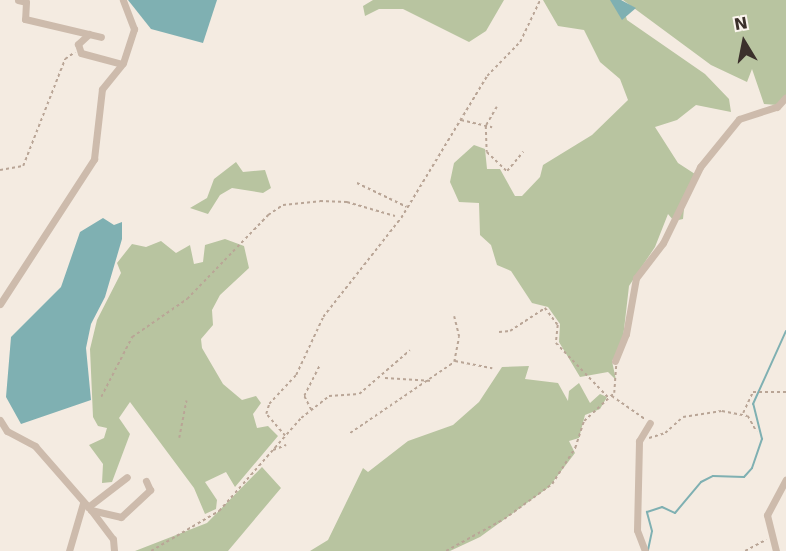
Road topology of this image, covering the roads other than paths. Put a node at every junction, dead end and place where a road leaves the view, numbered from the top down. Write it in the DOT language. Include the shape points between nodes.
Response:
graph roads {
  1 [pos="18,0"];
  2 [pos="123,0"];
  3 [pos="89,34"];
  4 [pos="101,37"];
  5 [pos="122,64"];
  6 [pos="786,97"];
  7 [pos="0,304"];
  8 [pos="615,362"];
  9 [pos="0,420"];
  10 [pos="650,423"];
  11 [pos="127,477"];
  12 [pos="786,480"];
  13 [pos="146,481"];
  14 [pos="87,507"];
  15 [pos="69,551"];
  16 [pos="114,551"];
  17 [pos="645,551"];
  18 [pos="776,551"];
  1 -- 3 [label="street" via="26,2 25,19"];
  2 -- 5 [label="street" via="134,29"];
  3 -- 4 [label="street"];
  3 -- 5 [label="street" via="78,44 81,53"];
  5 -- 7 [label="street" via="102,89 94,159"];
  6 -- 8 [label="street" via="777,107 739,119 700,167 663,243 636,278 626,334"];
  9 -- 14 [label="street" via="6,431 34,446"];
  10 -- 17 [label="street" via="639,441 637,530"];
  11 -- 14 [label="street"];
  12 -- 18 [label="street" via="767,515"];
  13 -- 14 [label="street" via="150,490 121,517"];
  14 -- 15 [label="street"];
  14 -- 16 [label="street" via="112,539"];
}
